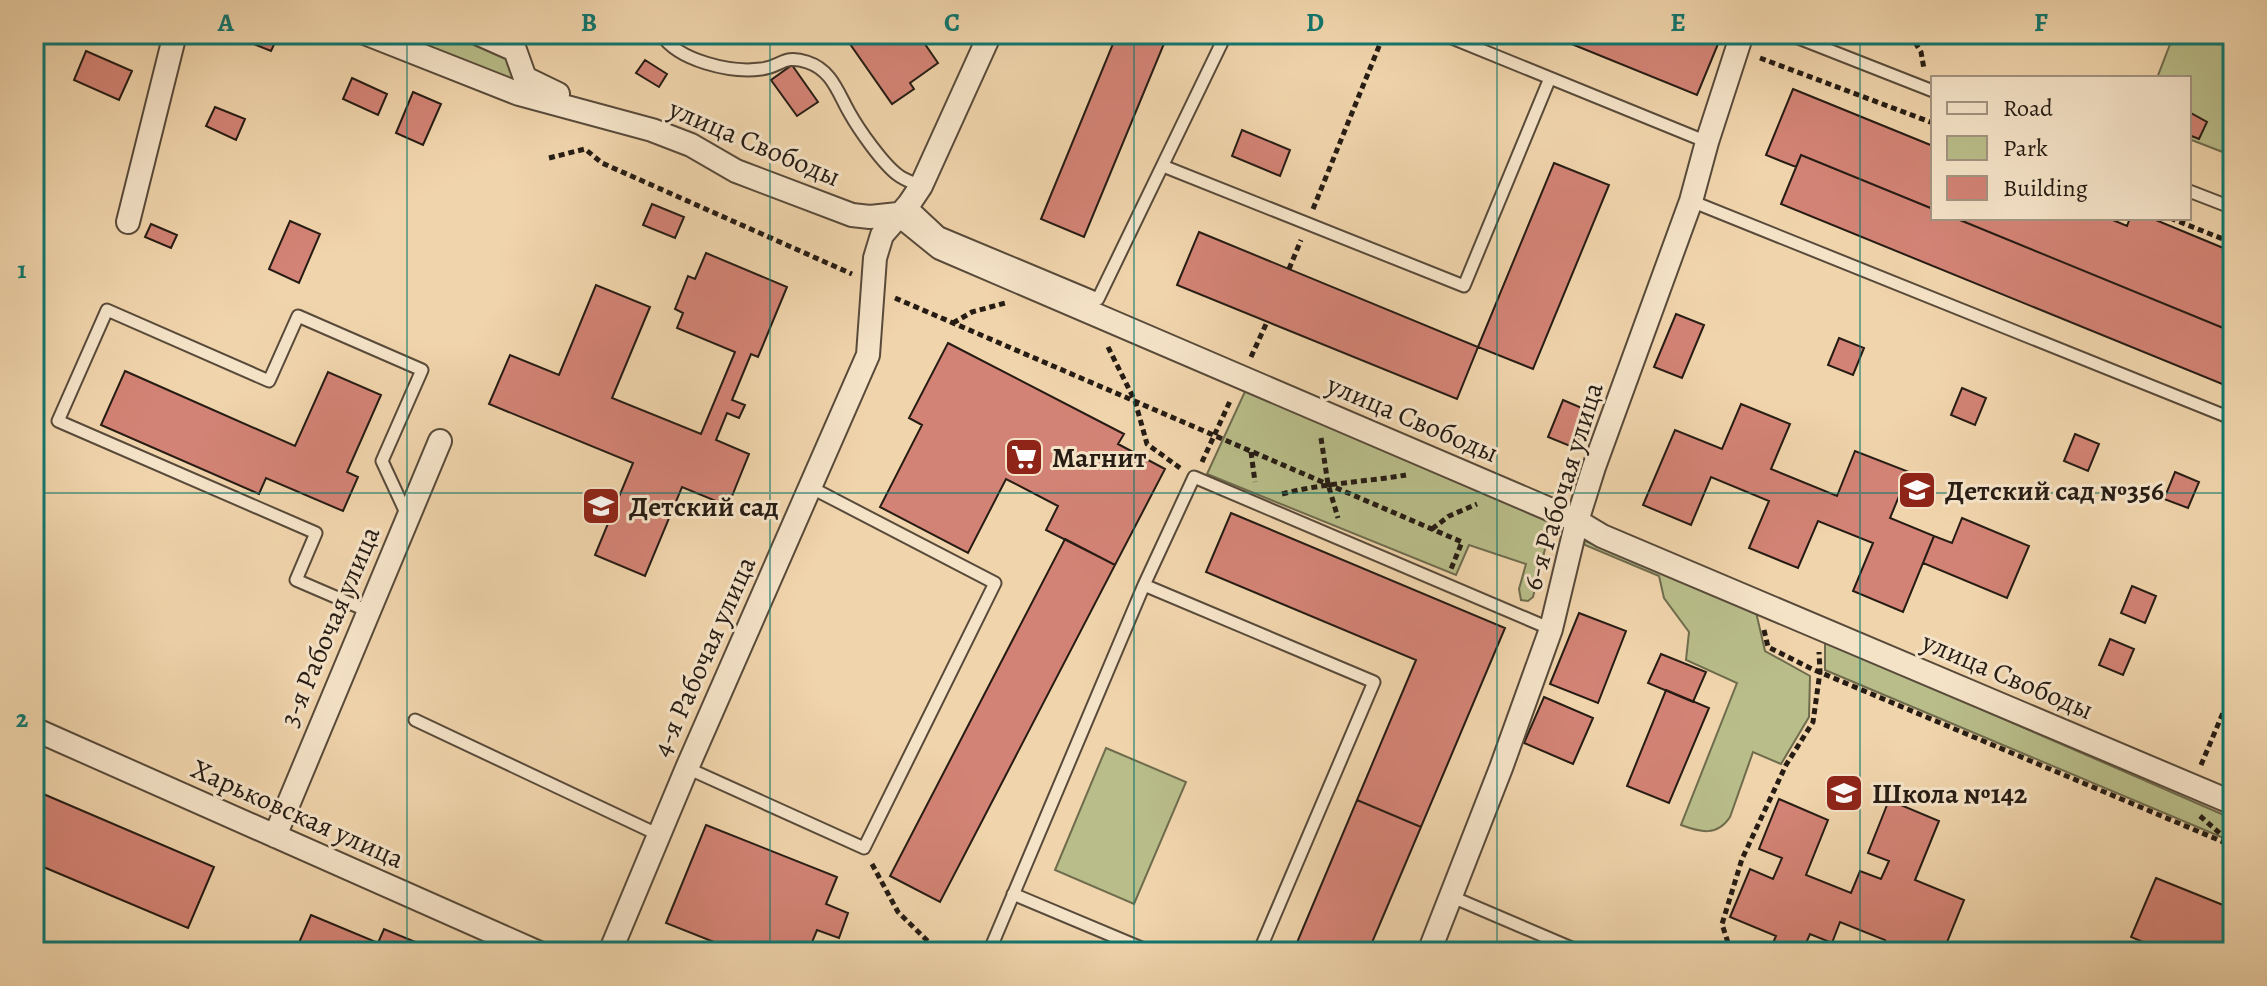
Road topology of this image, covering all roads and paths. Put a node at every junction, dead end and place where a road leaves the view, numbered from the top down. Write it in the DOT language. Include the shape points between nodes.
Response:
graph roads {
  1 [pos="175,34"];
  2 [pos="367,34"];
  3 [pos="479,34"];
  4 [pos="661,34"];
  5 [pos="990,34"];
  6 [pos="1226,34"];
  7 [pos="1384,34"];
  8 [pos="1442,34"];
  9 [pos="1788,34"];
  10 [pos="1910,34"];
  11 [pos="1739,42"];
  12 [pos="1550,78"];
  13 [pos="1930,89"];
  14 [pos="570,106"];
  15 [pos="1931,122"];
  16 [pos="1707,142"];
  17 [pos="549,158"];
  18 [pos="1163,166"];
  19 [pos="2191,192"];
  20 [pos="909,201"];
  21 [pos="1691,201"];
  22 [pos="2233,208"];
  23 [pos="2175,220"];
  24 [pos="128,222"];
  25 [pos="1308,222"];
  26 [pos="2233,243"];
  27 [pos="1289,269"];
  28 [pos="874,289"];
  29 [pos="1045,293"];
  30 [pos="1093,314"];
  31 [pos="953,323"];
  32 [pos="1135,401"];
  33 [pos="1312,407"];
  34 [pos="2233,419"];
  35 [pos="440,441"];
  36 [pos="1251,451"];
  37 [pos="1410,474"];
  38 [pos="1194,477"];
  39 [pos="1328,484"];
  40 [pos="810,487"];
  41 [pos="1517,495"];
  42 [pos="1257,504"];
  43 [pos="408,517"];
  44 [pos="1577,521"];
  45 [pos="1432,529"];
  46 [pos="1343,541"];
  47 [pos="1144,585"];
  48 [pos="1445,585"];
  49 [pos="1759,603"];
  50 [pos="368,611"];
  51 [pos="1818,627"];
  52 [pos="1551,629"];
  53 [pos="1820,672"];
  54 [pos="2233,689"];
  55 [pos="415,720"];
  56 [pos="34,729"];
  57 [pos="687,768"];
  58 [pos="2192,786"];
  59 [pos="2233,803"];
  60 [pos="659,835"];
  61 [pos="275,836"];
  62 [pos="2233,846"];
  63 [pos="864,848"];
  64 [pos="1013,894"];
  65 [pos="1450,896"];
  66 [pos="537,952"];
  67 [pos="610,952"];
  68 [pos="939,952"];
  69 [pos="989,952"];
  70 [pos="1151,952"];
  71 [pos="1259,952"];
  72 [pos="1429,952"];
  73 [pos="1581,952"];
  74 [pos="1731,952"];
  1 -- 24 [label="street"];
  2 -- 14 [label="street, улица Свободы" via="519,94"];
  3 -- 14 [label="street, улица Свободы" via="515,50 525,78 553,90"];
  4 -- 20 [label="lane" via="685,53 720,69 764,69 789,58 810,62 839,89 849,113 898,176"];
  5 -- 20 [label="street, 4-я Рабочая улица"];
  6 -- 18 [label="lane"];
  7 -- 25 [label="path"];
  8 -- 12 [label="lane"];
  9 -- 13 [label="lane"];
  10 -- 13 [label="path" via="1921,52"];
  11 -- 15 [label="path"];
  11 -- 16 [label="street, 6-я Рабочая улица"];
  12 -- 16 [label="lane"];
  12 -- 25 [label="lane" via="1464,286"];
  14 -- 20 [label="street, улица Свободы" via="691,145 736,171 852,215 870,217"];
  16 -- 21 [label="street, 6-я Рабочая улица"];
  17 -- 28 [label="path" via="585,149 602,163 855,275"];
  18 -- 20 [label="lane" via="1098,299 940,233"];
  18 -- 25 [label="lane"];
  19 -- 22 [label="lane"];
  20 -- 28 [label="street, 4-я Рабочая улица" via="882,235"];
  20 -- 29 [label="street, улица Свободы" via="940,248"];
  21 -- 34 [label="lane"];
  21 -- 44 [label="street, 6-я Рабочая улица"];
  23 -- 26 [label="path"];
  25 -- 27 [label="path"];
  28 -- 31 [label="path"];
  28 -- 40 [label="street, 4-я Рабочая улица" via="868,355"];
  29 -- 30 [label="street, улица Свободы"];
  29 -- 31 [label="path" via="972,312"];
  30 -- 32 [label="path"];
  30 -- 33 [label="street, улица Свободы"];
  31 -- 32 [label="path"];
  32 -- 36 [label="path"];
  32 -- 38 [label="path" via="1147,444"];
  33 -- 39 [label="path"];
  33 -- 41 [label="street, улица Свободы"];
  35 -- 43 [label="street, 3-я Рабочая улица"];
  36 -- 39 [label="path"];
  36 -- 42 [label="path"];
  37 -- 39 [label="path"];
  38 -- 42 [label="lane"];
  38 -- 47 [label="lane"];
  39 -- 42 [label="path"];
  39 -- 45 [label="path"];
  39 -- 46 [label="path"];
  40 -- 57 [label="street, 4-я Рабочая улица"];
  40 -- 63 [label="lane" via="995,583"];
  41 -- 44 [label="street, улица Свободы"];
  41 -- 45 [label="path" via="1485,500"];
  42 -- 46 [label="lane"];
  43 -- 50 [label="street, 3-я Рабочая улица"];
  43 -- 50 [label="lane" via="382,461 422,370 298,316 269,381 107,310 58,421 316,533 296,580"];
  44 -- 49 [label="street, улица Свободы"];
  44 -- 52 [label="street, 6-я Рабочая улица"];
  45 -- 48 [label="path" via="1462,542"];
  46 -- 48 [label="lane"];
  47 -- 64 [label="lane"];
  47 -- 71 [label="lane" via="1374,682"];
  48 -- 52 [label="lane"];
  49 -- 51 [label="street, улица Свободы"];
  49 -- 53 [label="path" via="1768,647"];
  50 -- 61 [label="street, 3-я Рабочая улица"];
  51 -- 53 [label="path"];
  51 -- 58 [label="street, улица Свободы"];
  52 -- 65 [label="street, 6-я Рабочая улица"];
  53 -- 62 [label="path"];
  53 -- 74 [label="path" via="1813,722 1786,765 1742,859 1722,924"];
  54 -- 58 [label="path"];
  55 -- 60 [label="lane"];
  56 -- 61 [label="street, Харьковская улица"];
  57 -- 60 [label="street, 4-я Рабочая улица"];
  57 -- 63 [label="lane"];
  58 -- 59 [label="street, улица Свободы"];
  60 -- 67 [label="street, 4-я Рабочая улица"];
  61 -- 66 [label="street, Харьковская улица"];
  63 -- 68 [label="path" via="898,912"];
  64 -- 69 [label="lane"];
  64 -- 70 [label="lane"];
  65 -- 72 [label="street, 6-я Рабочая улица"];
  65 -- 73 [label="lane"];
}
